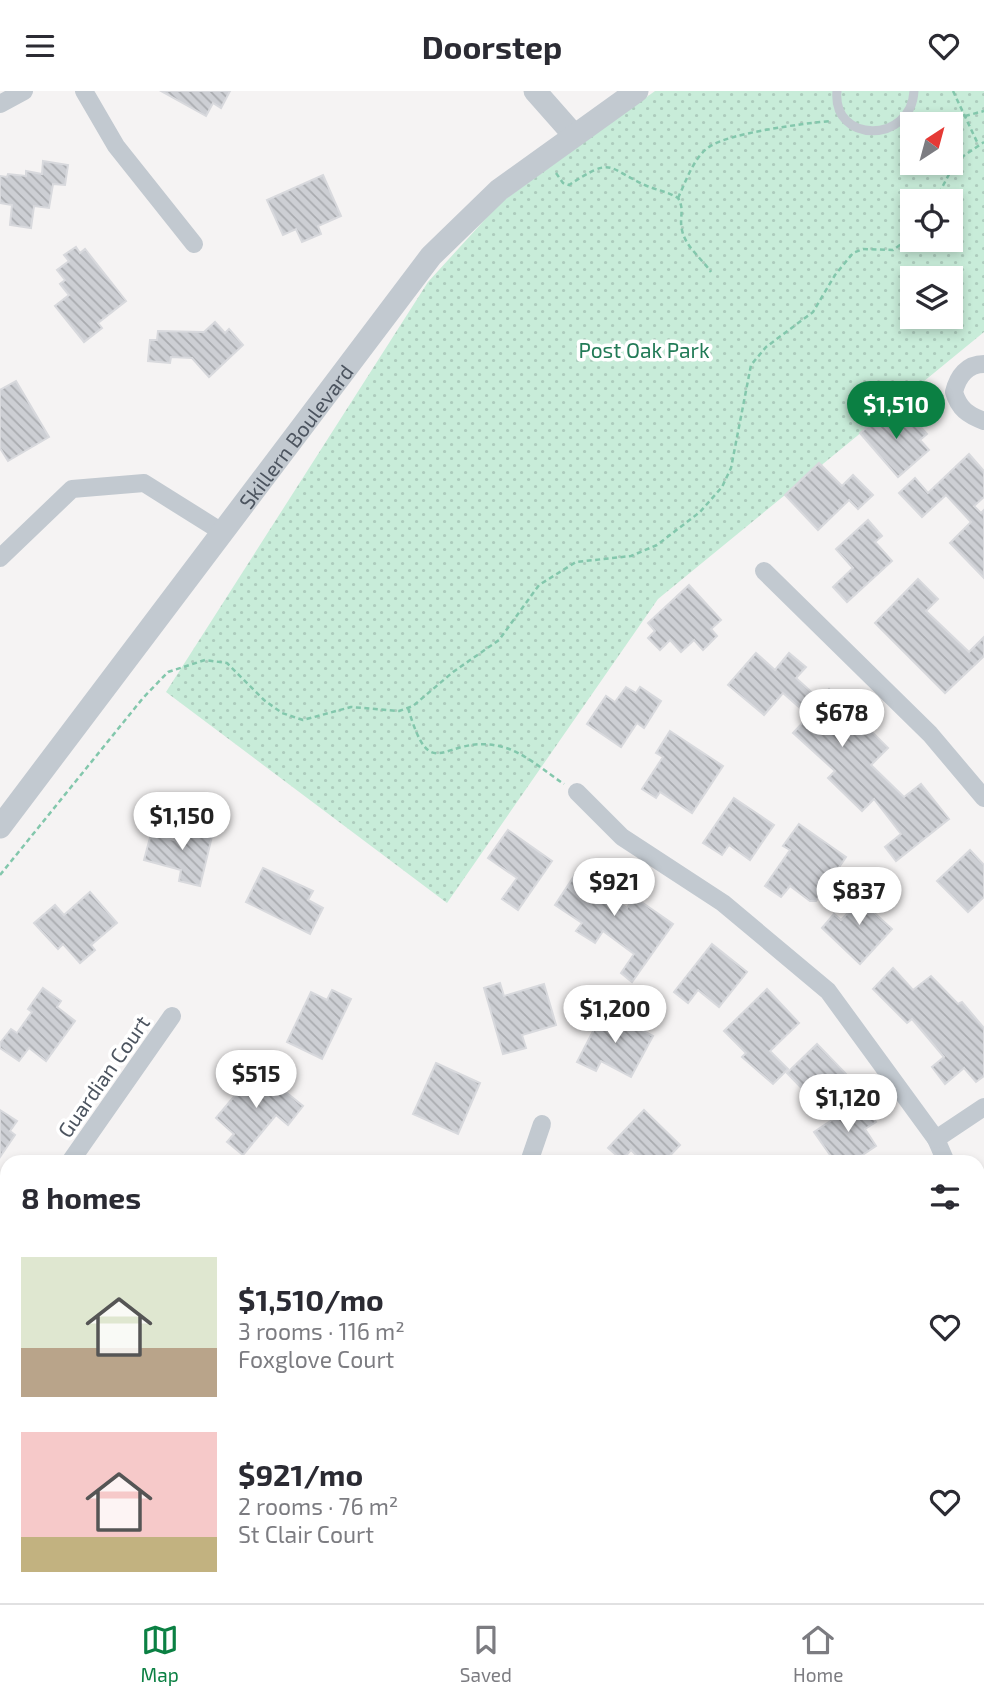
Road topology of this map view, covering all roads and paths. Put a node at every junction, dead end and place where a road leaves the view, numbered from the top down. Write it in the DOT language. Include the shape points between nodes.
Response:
graph roads {
  1 [pos="24,91"];
  2 [pos="84,91"];
  3 [pos="535,91"];
  4 [pos="637,91"];
  5 [pos="837,91"];
  6 [pos="914,91"];
  7 [pos="953,91"];
  8 [pos="0,104"];
  9 [pos="984,111"];
  10 [pos="965,116"];
  11 [pos="844,119"];
  12 [pos="573,134"];
  13 [pos="984,142"];
  14 [pos="978,144"];
  15 [pos="544,155"];
  16 [pos="941,189"];
  17 [pos="678,198"];
  18 [pos="194,244"];
  19 [pos="900,245"];
  20 [pos="711,272"];
  21 [pos="984,364"];
  22 [pos="984,421"];
  23 [pos="222,532"];
  24 [pos="0,558"];
  25 [pos="764,571"];
  26 [pos="408,708"];
  27 [pos="577,792"];
  28 [pos="984,799"];
  29 [pos="0,827"];
  30 [pos="0,876"];
  31 [pos="172,1016"];
  32 [pos="984,1107"];
  33 [pos="542,1124"];
  34 [pos="936,1139"];
  35 [pos="75,1155"];
  36 [pos="531,1155"];
  37 [pos="943,1155"];
  1 -- 8 [label="street"];
  2 -- 18 [label="street" via="116,146"];
  3 -- 12 [label="street"];
  4 -- 12 [label="street, Skillern Boulevard"];
  5 -- 11 [label="lane" via="836,103"];
  6 -- 11 [label="lane" via="901,122 878,132 859,130"];
  7 -- 10 [label="path"];
  9 -- 10 [label="path"];
  10 -- 14 [label="path"];
  11 -- 17 [label="path" via="785,126 708,147 692,167"];
  12 -- 15 [label="street, Skillern Boulevard"];
  13 -- 14 [label="path"];
  14 -- 16 [label="path" via="956,161"];
  15 -- 17 [label="path" via="569,185 600,166 626,172"];
  15 -- 23 [label="street, Skillern Boulevard" via="499,190 431,256"];
  17 -- 20 [label="path" via="685,240"];
  19 -- 26 [label="path" via="893,250 853,253 813,311 766,347 751,365 731,468 722,487 700,512 657,545 631,556 576,562 539,585 499,639"];
  21 -- 22 [label="street" via="974,364 963,372 954,392 957,404 967,414"];
  23 -- 24 [label="street" via="144,483 72,488"];
  23 -- 29 [label="street, Skillern Boulevard"];
  25 -- 28 [label="street" via="930,734"];
  26 -- 27 [label="path" via="427,753 435,756 480,743 502,747"];
  26 -- 30 [label="path" via="351,708 303,720 264,700 226,663 205,660 184,665 168,672 143,698"];
  27 -- 34 [label="street" via="622,837 723,903 828,991"];
  31 -- 35 [label="street, Guardian Court"];
  32 -- 34 [label="street"];
  33 -- 36 [label="street"];
  34 -- 37 [label="street"];
}
